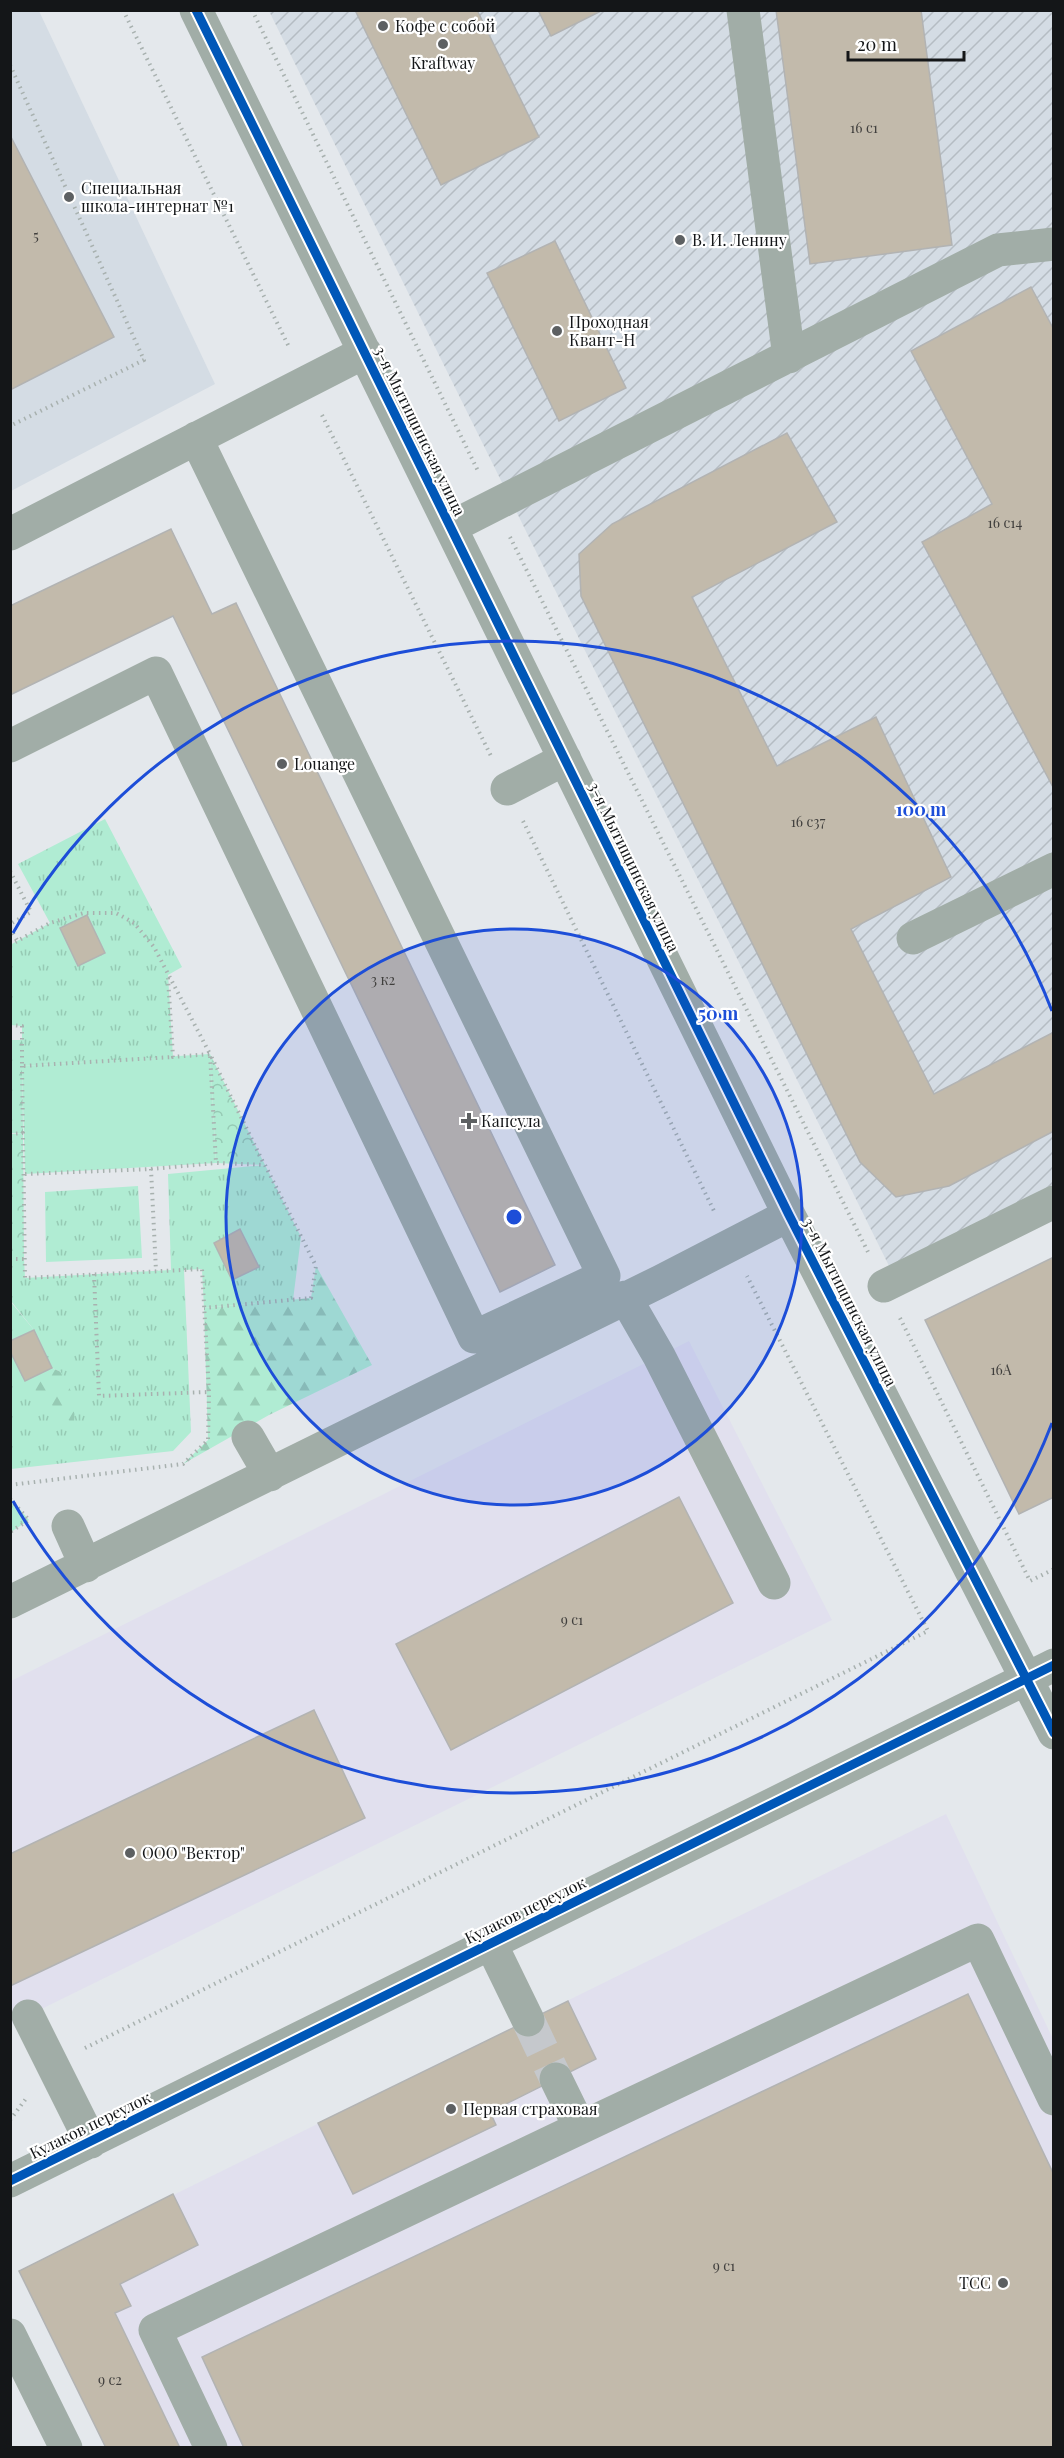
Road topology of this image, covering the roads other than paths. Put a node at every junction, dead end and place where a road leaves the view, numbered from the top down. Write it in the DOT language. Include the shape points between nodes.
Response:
graph roads {
  1 [pos="196,10"];
  2 [pos="743,10"];
  3 [pos="1053,244"];
  4 [pos="365,352"];
  5 [pos="789,357"];
  6 [pos="196,438"];
  7 [pos="451,527"];
  8 [pos="10,534"];
  9 [pos="10,746"];
  10 [pos="565,759"];
  11 [pos="507,789"];
  12 [pos="1053,869"];
  13 [pos="913,938"];
  14 [pos="1053,1202"];
  15 [pos="789,1215"];
  16 [pos="884,1286"];
  17 [pos="625,1297"];
  18 [pos="248,1437"];
  19 [pos="270,1475"];
  20 [pos="68,1526"];
  21 [pos="86,1566"];
  22 [pos="774,1583"];
  23 [pos="10,1602"];
  24 [pos="1039,1672"];
  25 [pos="1053,1733"];
  26 [pos="491,1944"];
  27 [pos="28,2016"];
  28 [pos="528,2020"];
  29 [pos="556,2079"];
  30 [pos="1053,2099"];
  31 [pos="580,2128"];
  32 [pos="91,2142"];
  33 [pos="10,2181"];
  34 [pos="10,2335"];
  35 [pos="66,2448"];
  36 [pos="211,2448"];
  1 -- 4 [label="street, 3-я Мытищинская улица"];
  2 -- 5 [label="street"];
  3 -- 5 [label="street" via="998,250"];
  4 -- 6 [label="street"];
  4 -- 7 [label="street, 3-я Мытищинская улица"];
  5 -- 7 [label="street"];
  6 -- 8 [label="street"];
  6 -- 9 [label="street" via="604,1276 474,1337 156,673"];
  7 -- 10 [label="street, 3-я Мытищинская улица"];
  10 -- 11 [label="street"];
  10 -- 15 [label="street, 3-я Мытищинская улица"];
  12 -- 13 [label="street"];
  14 -- 16 [label="street"];
  15 -- 17 [label="street"];
  15 -- 24 [label="street, 3-я Мытищинская улица"];
  17 -- 19 [label="street"];
  17 -- 22 [label="street"];
  18 -- 19 [label="street"];
  19 -- 21 [label="street"];
  20 -- 21 [label="street"];
  21 -- 23 [label="street"];
  24 -- 25 [label="street, 3-я Мытищинская улица"];
  24 -- 26 [label="street, Кулаков переулок"];
  26 -- 28 [label="street"];
  26 -- 32 [label="street, Кулаков переулок"];
  27 -- 32 [label="street"];
  29 -- 31 [label="street"];
  30 -- 31 [label="street" via="978,1940"];
  31 -- 36 [label="street" via="155,2330"];
  32 -- 33 [label="street, Кулаков переулок"];
  34 -- 35 [label="street"];
}
